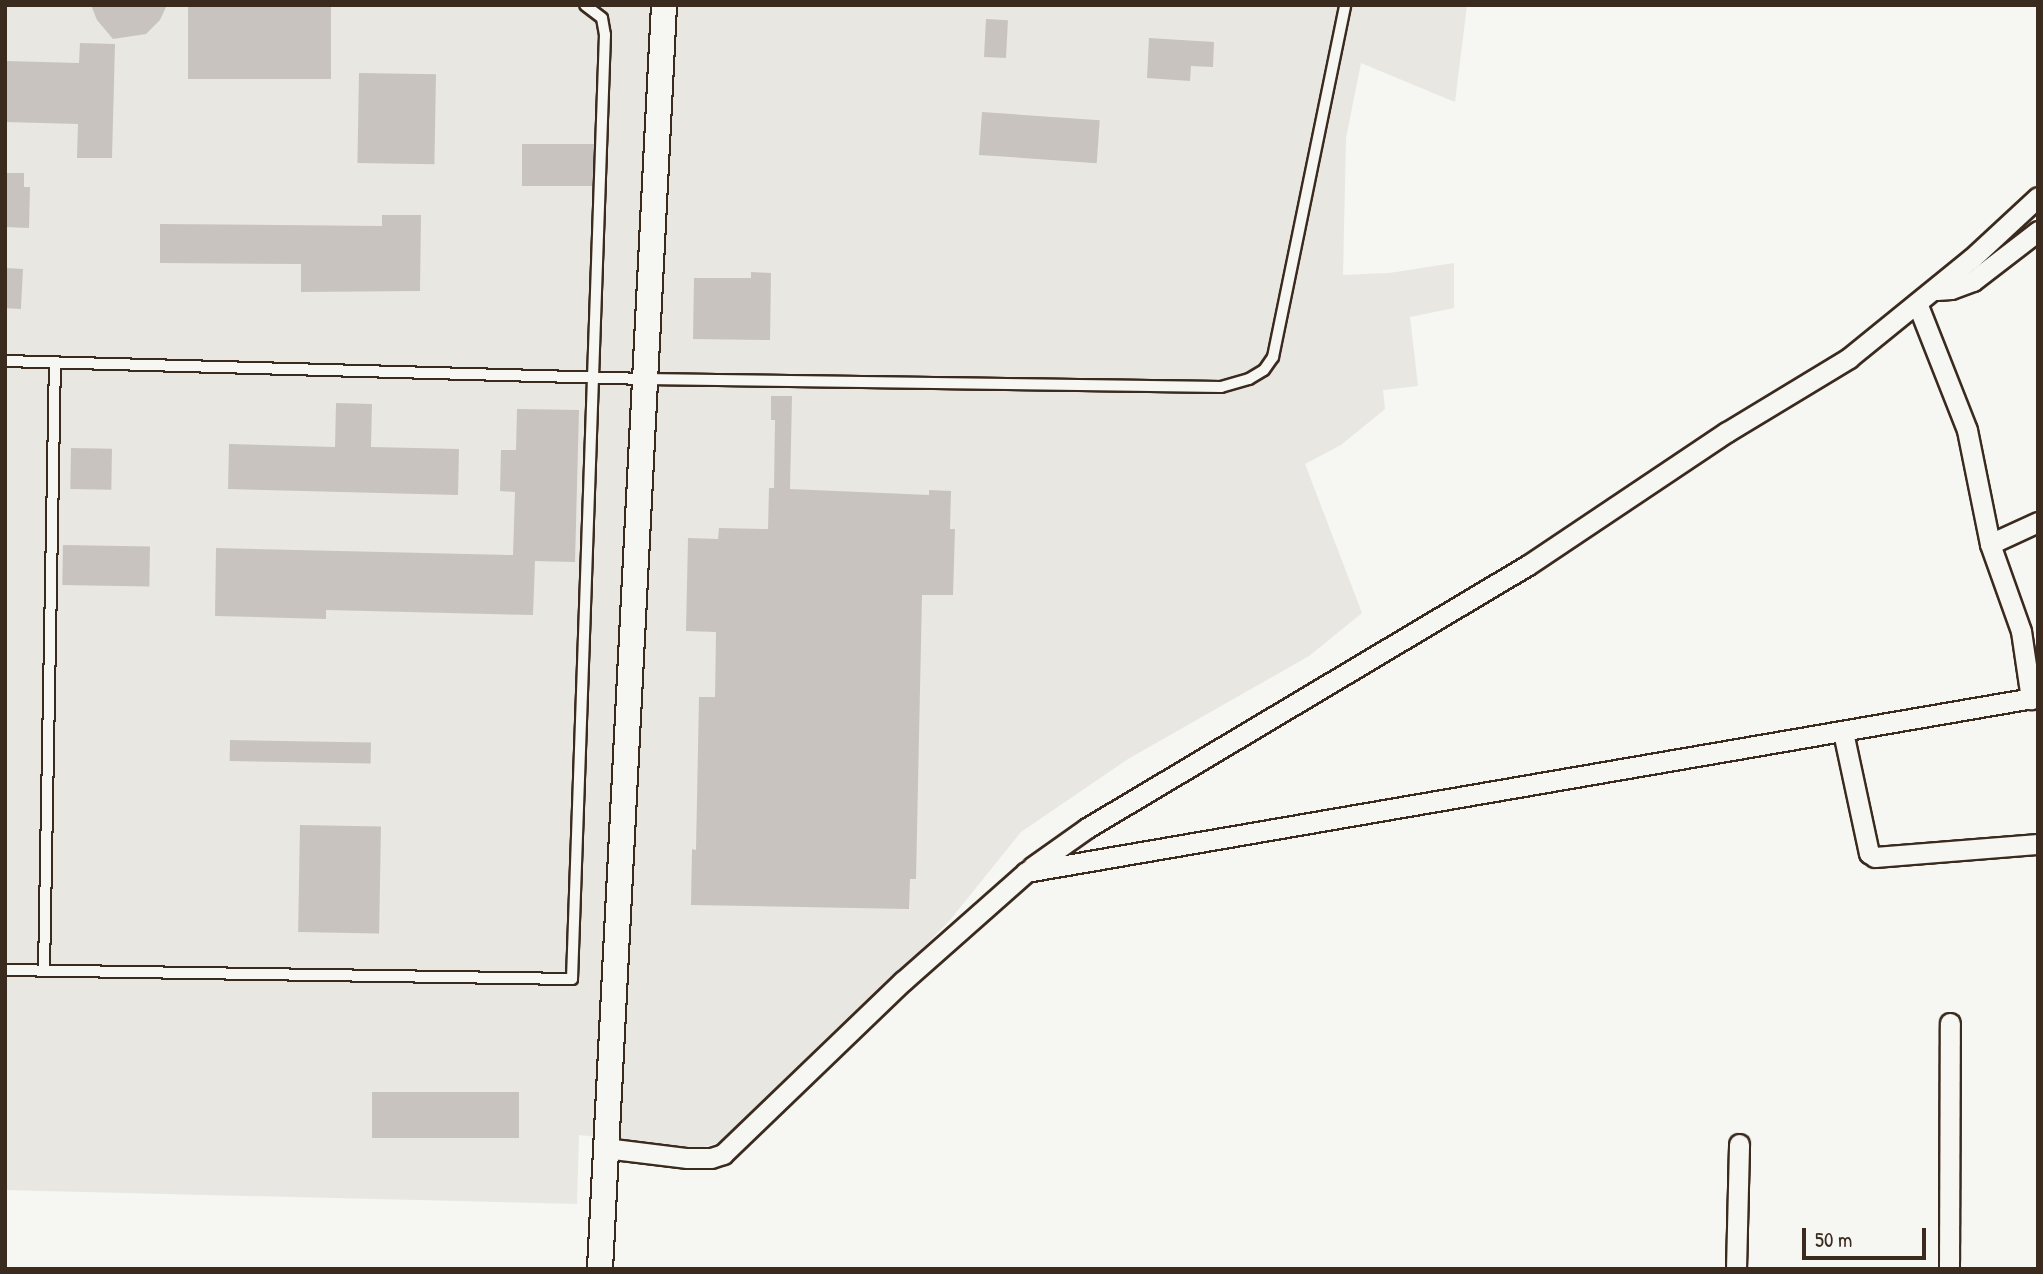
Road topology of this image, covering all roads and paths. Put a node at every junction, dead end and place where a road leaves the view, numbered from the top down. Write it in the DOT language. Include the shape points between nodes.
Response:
graph roads {
  1 [pos="585,5"];
  2 [pos="664,5"];
  3 [pos="1345,5"];
  4 [pos="2038,197"];
  5 [pos="2038,231"];
  6 [pos="1925,297"];
  7 [pos="5,361"];
  8 [pos="55,362"];
  9 [pos="593,377"];
  10 [pos="645,379"];
  11 [pos="2038,522"];
  12 [pos="1990,544"];
  13 [pos="2034,698"];
  14 [pos="1843,732"];
  15 [pos="2038,844"];
  16 [pos="1026,872"];
  17 [pos="5,970"];
  18 [pos="44,971"];
  19 [pos="1950,1023"];
  20 [pos="1739,1144"];
  21 [pos="605,1148"];
  22 [pos="600,1269"];
  23 [pos="1737,1269"];
  24 [pos="1949,1269"];
  1 -- 9 [label="lane" via="602,18 605,35"];
  2 -- 10 [label="street"];
  3 -- 10 [label="lane" via="1273,357 1264,370 1249,379 1221,387"];
  4 -- 6 [label="street"];
  5 -- 6 [label="street" via="1973,281"];
  6 -- 12 [label="street" via="1968,430"];
  6 -- 16 [label="street" via="1849,358 1727,432 1528,565 1087,828"];
  7 -- 8 [label="lane"];
  8 -- 9 [label="lane"];
  8 -- 18 [label="lane"];
  9 -- 10 [label="lane"];
  9 -- 18 [label="lane" via="572,979"];
  10 -- 21 [label="street"];
  11 -- 12 [label="street"];
  12 -- 13 [label="street" via="2021,631"];
  13 -- 14 [label="street"];
  14 -- 15 [label="street" via="1869,853 1875,857"];
  14 -- 16 [label="street"];
  16 -- 21 [label="street" via="903,981 723,1154 687,1158"];
  17 -- 18 [label="lane"];
  19 -- 24 [label="street"];
  20 -- 23 [label="street"];
  21 -- 22 [label="street"];
}
